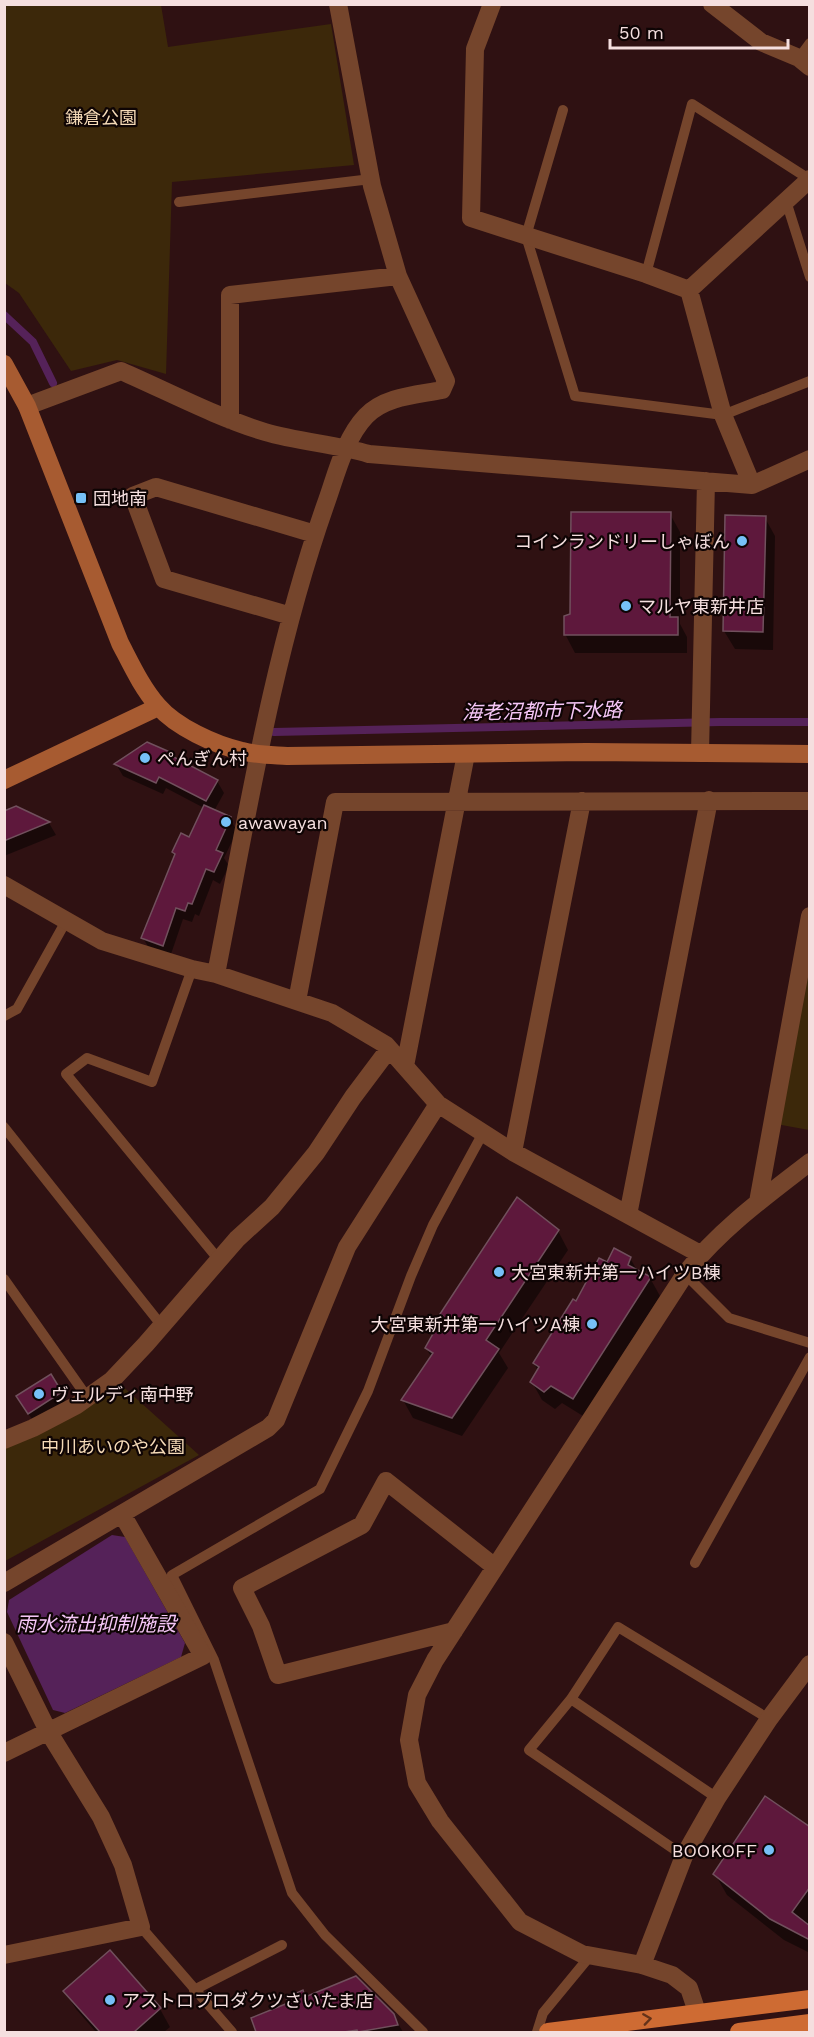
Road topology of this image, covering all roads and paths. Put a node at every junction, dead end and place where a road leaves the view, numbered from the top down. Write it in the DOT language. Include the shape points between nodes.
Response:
graph roads {
  1 [pos="338,4"];
  2 [pos="492,4"];
  3 [pos="712,4"];
  4 [pos="810,43"];
  5 [pos="804,63"];
  6 [pos="564,110"];
  7 [pos="371,179"];
  8 [pos="809,179"];
  9 [pos="786,201"];
  10 [pos="180,202"];
  11 [pos="526,236"];
  12 [pos="646,274"];
  13 [pos="398,276"];
  14 [pos="810,277"];
  15 [pos="689,290"];
  16 [pos="4,364"];
  17 [pos="810,381"];
  18 [pos="27,406"];
  19 [pos="723,415"];
  20 [pos="230,420"];
  21 [pos="346,447"];
  22 [pos="810,459"];
  23 [pos="706,481"];
  24 [pos="752,485"];
  25 [pos="315,534"];
  26 [pos="291,616"];
  27 [pos="158,707"];
  28 [pos="700,746"];
  29 [pos="260,754"];
  30 [pos="466,754"];
  31 [pos="810,754"];
  32 [pos="4,780"];
  33 [pos="709,800"];
  34 [pos="457,801"];
  35 [pos="582,801"];
  36 [pos="810,801"];
  37 [pos="4,885"];
  38 [pos="810,916"];
  39 [pos="66,921"];
  40 [pos="192,969"];
  41 [pos="216,974"];
  42 [pos="297,1001"];
  43 [pos="4,1016"];
  44 [pos="389,1049"];
  45 [pos="405,1066"];
  46 [pos="438,1104"];
  47 [pos="4,1127"];
  48 [pos="483,1133"];
  49 [pos="513,1152"];
  50 [pos="810,1161"];
  51 [pos="758,1202"];
  52 [pos="628,1215"];
  53 [pos="700,1254"];
  54 [pos="219,1260"];
  55 [pos="685,1274"];
  56 [pos="4,1279"];
  57 [pos="162,1326"];
  58 [pos="810,1343"];
  59 [pos="810,1357"];
  60 [pos="87,1397"];
  61 [pos="4,1440"];
  62 [pos="122,1514"];
  63 [pos="695,1563"];
  64 [pos="495,1567"];
  65 [pos="4,1583"];
  66 [pos="454,1631"];
  67 [pos="4,1642"];
  68 [pos="810,1664"];
  69 [pos="571,1698"];
  70 [pos="769,1719"];
  71 [pos="48,1731"];
  72 [pos="4,1753"];
  73 [pos="717,1798"];
  74 [pos="684,1856"];
  75 [pos="141,1927"];
  76 [pos="282,1946"];
  77 [pos="4,1956"];
  78 [pos="590,1956"];
  79 [pos="642,1965"];
  80 [pos="194,1990"];
  81 [pos="810,1999"];
  82 [pos="697,2012"];
  83 [pos="810,2023"];
  84 [pos="232,2032"];
  85 [pos="423,2032"];
  86 [pos="537,2032"];
  87 [pos="548,2032"];
  88 [pos="739,2032"];
  1 -- 7 [label="street"];
  2 -- 11 [label="street" via="475,49 471,218"];
  3 -- 5 [label="street" via="761,42"];
  4 -- 5 [label="lane"];
  6 -- 11 [label="lane"];
  7 -- 10 [label="lane"];
  7 -- 13 [label="street"];
  8 -- 9 [label="street"];
  8 -- 12 [label="lane" via="692,104"];
  9 -- 14 [label="lane"];
  9 -- 15 [label="street"];
  11 -- 12 [label="street"];
  11 -- 19 [label="lane" via="575,396"];
  12 -- 15 [label="street"];
  13 -- 20 [label="street" via="230,295"];
  13 -- 21 [label="street" via="446,381 442,390 383,402 366,416"];
  15 -- 19 [label="street"];
  16 -- 18 [label="street"];
  17 -- 19 [label="lane"];
  18 -- 20 [label="street" via="121,371"];
  18 -- 27 [label="street" via="120,643"];
  19 -- 24 [label="street"];
  20 -- 21 [label="street" via="268,433"];
  21 -- 23 [label="street" via="369,454"];
  21 -- 25 [label="street"];
  22 -- 24 [label="street"];
  23 -- 24 [label="street"];
  23 -- 28 [label="street"];
  25 -- 26 [label="street"];
  25 -- 26 [label="street" via="156,488 133,496 164,579"];
  26 -- 29 [label="street"];
  27 -- 29 [label="street" via="204,738 242,752"];
  27 -- 32 [label="street"];
  28 -- 30 [label="street"];
  28 -- 31 [label="street"];
  29 -- 30 [label="street"];
  29 -- 41 [label="street"];
  30 -- 34 [label="street"];
  33 -- 35 [label="street"];
  33 -- 36 [label="street"];
  33 -- 52 [label="street"];
  34 -- 35 [label="street"];
  34 -- 42 [label="street" via="335,802"];
  34 -- 45 [label="street"];
  35 -- 49 [label="street"];
  37 -- 39 [label="street"];
  38 -- 51 [label="street"];
  39 -- 40 [label="street" via="102,941"];
  39 -- 43 [label="lane" via="17,1009"];
  40 -- 41 [label="street"];
  40 -- 54 [label="lane" via="152,1082 87,1058 66,1074"];
  41 -- 42 [label="street"];
  42 -- 44 [label="street" via="332,1013"];
  44 -- 45 [label="street"];
  44 -- 54 [label="street" via="316,1153 272,1207"];
  45 -- 46 [label="street"];
  46 -- 48 [label="street"];
  46 -- 62 [label="street" via="347,1247 276,1420"];
  47 -- 57 [label="lane"];
  48 -- 49 [label="street"];
  48 -- 85 [label="lane" via="433,1225 368,1391 320,1489 172,1575 214,1660 292,1893 325,1935"];
  49 -- 52 [label="street"];
  50 -- 51 [label="street"];
  51 -- 53 [label="street"];
  52 -- 53 [label="street"];
  53 -- 55 [label="street"];
  54 -- 57 [label="street"];
  55 -- 58 [label="lane" via="729,1318"];
  55 -- 64 [label="street"];
  56 -- 60 [label="lane"];
  57 -- 60 [label="street" via="112,1380"];
  59 -- 63 [label="lane"];
  60 -- 61 [label="street"];
  62 -- 65 [label="street"];
  62 -- 71 [label="street" via="203,1656"];
  64 -- 66 [label="street"];
  64 -- 66 [label="street" via="386,1481 362,1525 242,1588 261,1626 278,1676"];
  66 -- 78 [label="street" via="417,1695 408,1740 417,1783 440,1821 520,1923"];
  67 -- 71 [label="street"];
  68 -- 70 [label="street"];
  69 -- 70 [label="lane" via="618,1627"];
  69 -- 73 [label="lane"];
  69 -- 74 [label="lane" via="529,1750"];
  70 -- 73 [label="street"];
  71 -- 72 [label="street"];
  71 -- 75 [label="street" via="101,1816 123,1865"];
  73 -- 74 [label="street"];
  74 -- 79 [label="street"];
  75 -- 77 [label="street"];
  75 -- 80 [label="lane"];
  76 -- 80 [label="lane"];
  78 -- 79 [label="street"];
  78 -- 86 [label="lane" via="543,2013"];
  79 -- 82 [label="street" via="672,1975 689,1988"];
  80 -- 84 [label="lane"];
  81 -- 82 [label="main road"];
  87 -- 82 [label="main road, one-way"];
  83 -- 88 [label="main road"];
}
